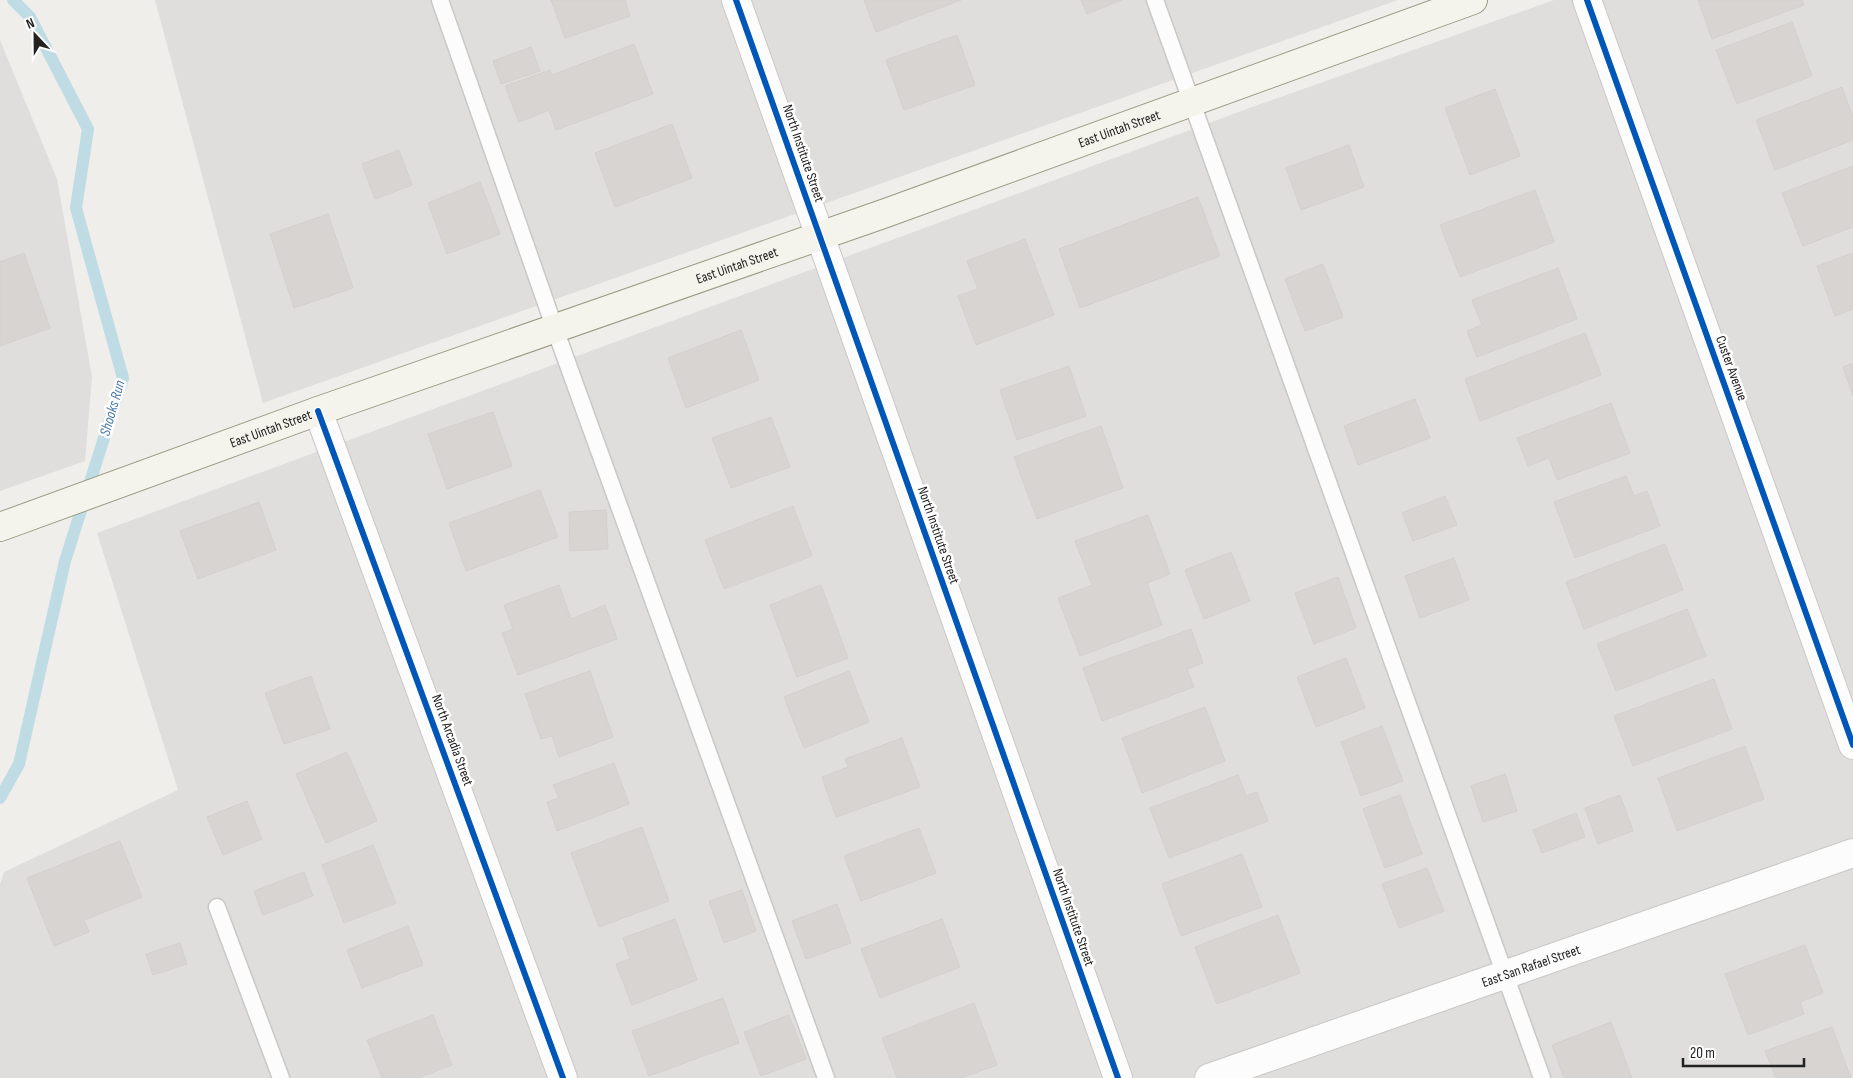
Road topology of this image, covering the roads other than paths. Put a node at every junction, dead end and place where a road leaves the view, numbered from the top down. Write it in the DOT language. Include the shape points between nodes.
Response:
graph roads {
  1 [pos="440,0"];
  2 [pos="736,0"];
  3 [pos="1156,0"];
  4 [pos="1473,0"];
  5 [pos="1588,0"];
  6 [pos="1191,102"];
  7 [pos="820,236"];
  8 [pos="555,329"];
  9 [pos="318,411"];
  10 [pos="0,527"];
  11 [pos="1853,745"];
  12 [pos="1853,853"];
  13 [pos="217,907"];
  14 [pos="1504,975"];
  15 [pos="281,1078"];
  16 [pos="562,1078"];
  17 [pos="826,1078"];
  18 [pos="1118,1078"];
  19 [pos="1209,1078"];
  20 [pos="1542,1078"];
  1 -- 8 [label="lane"];
  2 -- 7 [label="street, North Institute Street"];
  3 -- 6 [label="lane"];
  4 -- 6 [label="main road, East Uintah Street"];
  5 -- 11 [label="street, Custer Avenue"];
  6 -- 7 [label="main road, East Uintah Street"];
  6 -- 14 [label="lane"];
  7 -- 8 [label="main road, East Uintah Street"];
  7 -- 18 [label="street, North Institute Street"];
  8 -- 9 [label="main road, East Uintah Street"];
  8 -- 17 [label="lane"];
  9 -- 10 [label="main road, East Uintah Street"];
  9 -- 16 [label="street, North Arcadia Street"];
  12 -- 14 [label="street, East San Rafael Street"];
  13 -- 15 [label="lane"];
  14 -- 19 [label="street, East San Rafael Street"];
  14 -- 20 [label="lane"];
}
